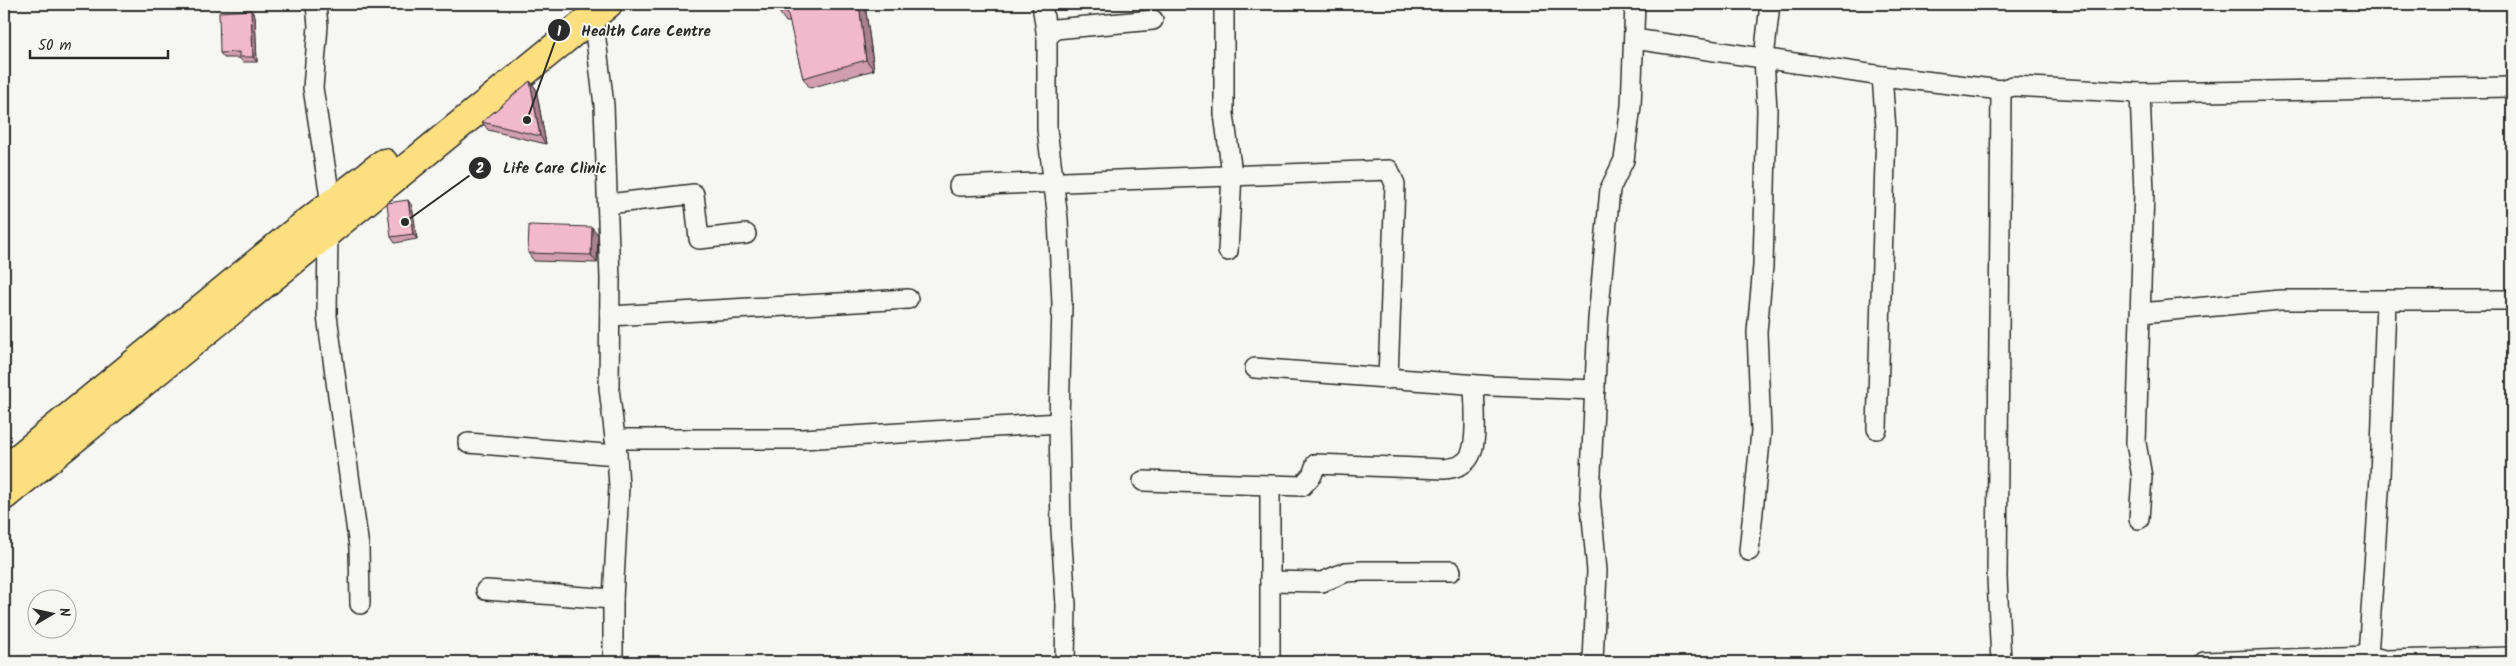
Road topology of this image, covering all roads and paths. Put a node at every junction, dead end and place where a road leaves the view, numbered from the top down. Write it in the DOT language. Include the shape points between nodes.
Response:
graph roads {
  1 [pos="316,4"];
  2 [pos="1042,4"];
  3 [pos="1224,4"];
  4 [pos="1636,4"];
  5 [pos="1770,4"];
  6 [pos="594,6"];
  7 [pos="1153,20"];
  8 [pos="1047,38"];
  9 [pos="1634,39"];
  10 [pos="1764,58"];
  11 [pos="1882,76"];
  12 [pos="2512,86"];
  13 [pos="2002,90"];
  14 [pos="2140,93"];
  15 [pos="1232,174"];
  16 [pos="1054,185"];
  17 [pos="959,186"];
  18 [pos="331,204"];
  19 [pos="608,204"];
  20 [pos="328,232"];
  21 [pos="746,234"];
  22 [pos="1228,251"];
  23 [pos="908,299"];
  24 [pos="2512,300"];
  25 [pos="2386,301"];
  26 [pos="2141,313"];
  27 [pos="610,316"];
  28 [pos="1255,368"];
  29 [pos="1388,379"];
  30 [pos="1474,385"];
  31 [pos="1595,390"];
  32 [pos="1059,423"];
  33 [pos="1877,429"];
  34 [pos="468,443"];
  35 [pos="616,447"];
  36 [pos="4,470"];
  37 [pos="1143,481"];
  38 [pos="1270,486"];
  39 [pos="4,496"];
  40 [pos="2139,519"];
  41 [pos="1749,551"];
  42 [pos="1451,571"];
  43 [pos="1270,581"];
  44 [pos="486,590"];
  45 [pos="613,599"];
  46 [pos="360,604"];
  47 [pos="2368,656"];
  48 [pos="2512,657"];
  49 [pos="612,662"];
  50 [pos="1065,662"];
  51 [pos="1270,662"];
  52 [pos="1593,662"];
  53 [pos="2001,662"];
  54 [pos="2204,662"];
  1 -- 18 [label="street" via="318,26 313,88"];
  2 -- 8 [label="street"];
  3 -- 15 [label="street" via="1224,114"];
  4 -- 9 [label="street"];
  5 -- 10 [label="street"];
  6 -- 18 [label="main road" via="462,102"];
  6 -- 19 [label="street" via="604,105"];
  6 -- 20 [label="main road"];
  7 -- 8 [label="street" via="1055,29"];
  8 -- 16 [label="street" via="1047,128"];
  9 -- 10 [label="street"];
  9 -- 31 [label="street" via="1624,160 1610,189"];
  10 -- 11 [label="street"];
  10 -- 41 [label="street" via="1767,110 1763,266 1757,332 1760,432"];
  11 -- 13 [label="street"];
  11 -- 33 [label="street" via="1886,129"];
  12 -- 14 [label="street"];
  13 -- 14 [label="street" via="2013,86"];
  13 -- 53 [label="street" via="1997,578"];
  14 -- 26 [label="street" via="2144,192"];
  15 -- 16 [label="street"];
  15 -- 22 [label="street"];
  15 -- 29 [label="street" via="1389,170 1395,184"];
  16 -- 17 [label="street"];
  16 -- 32 [label="street" via="1062,304"];
  18 -- 36 [label="main road"];
  19 -- 21 [label="street" via="694,194 699,239"];
  19 -- 27 [label="street"];
  20 -- 39 [label="main road"];
  20 -- 46 [label="street" via="327,316 359,547"];
  23 -- 27 [label="street"];
  24 -- 25 [label="street"];
  25 -- 26 [label="street" via="2280,300"];
  25 -- 47 [label="street" via="2380,478"];
  26 -- 40 [label="street" via="2136,443 2142,477"];
  27 -- 35 [label="street" via="609,388"];
  28 -- 29 [label="street"];
  29 -- 30 [label="street"];
  30 -- 31 [label="street"];
  30 -- 38 [label="street" via="1474,444 1468,460 1456,467 1316,464 1312,475 1302,486"];
  31 -- 52 [label="street" via="1590,496 1597,571"];
  32 -- 35 [label="street"];
  32 -- 50 [label="street"];
  34 -- 35 [label="street"];
  35 -- 45 [label="street" via="620,487"];
  37 -- 38 [label="street"];
  38 -- 43 [label="street"];
  42 -- 43 [label="street" via="1363,571 1346,572 1322,582"];
  43 -- 51 [label="street"];
  44 -- 45 [label="street"];
  45 -- 49 [label="street"];
  47 -- 48 [label="street" via="2385,660"];
  47 -- 54 [label="street"];
}
